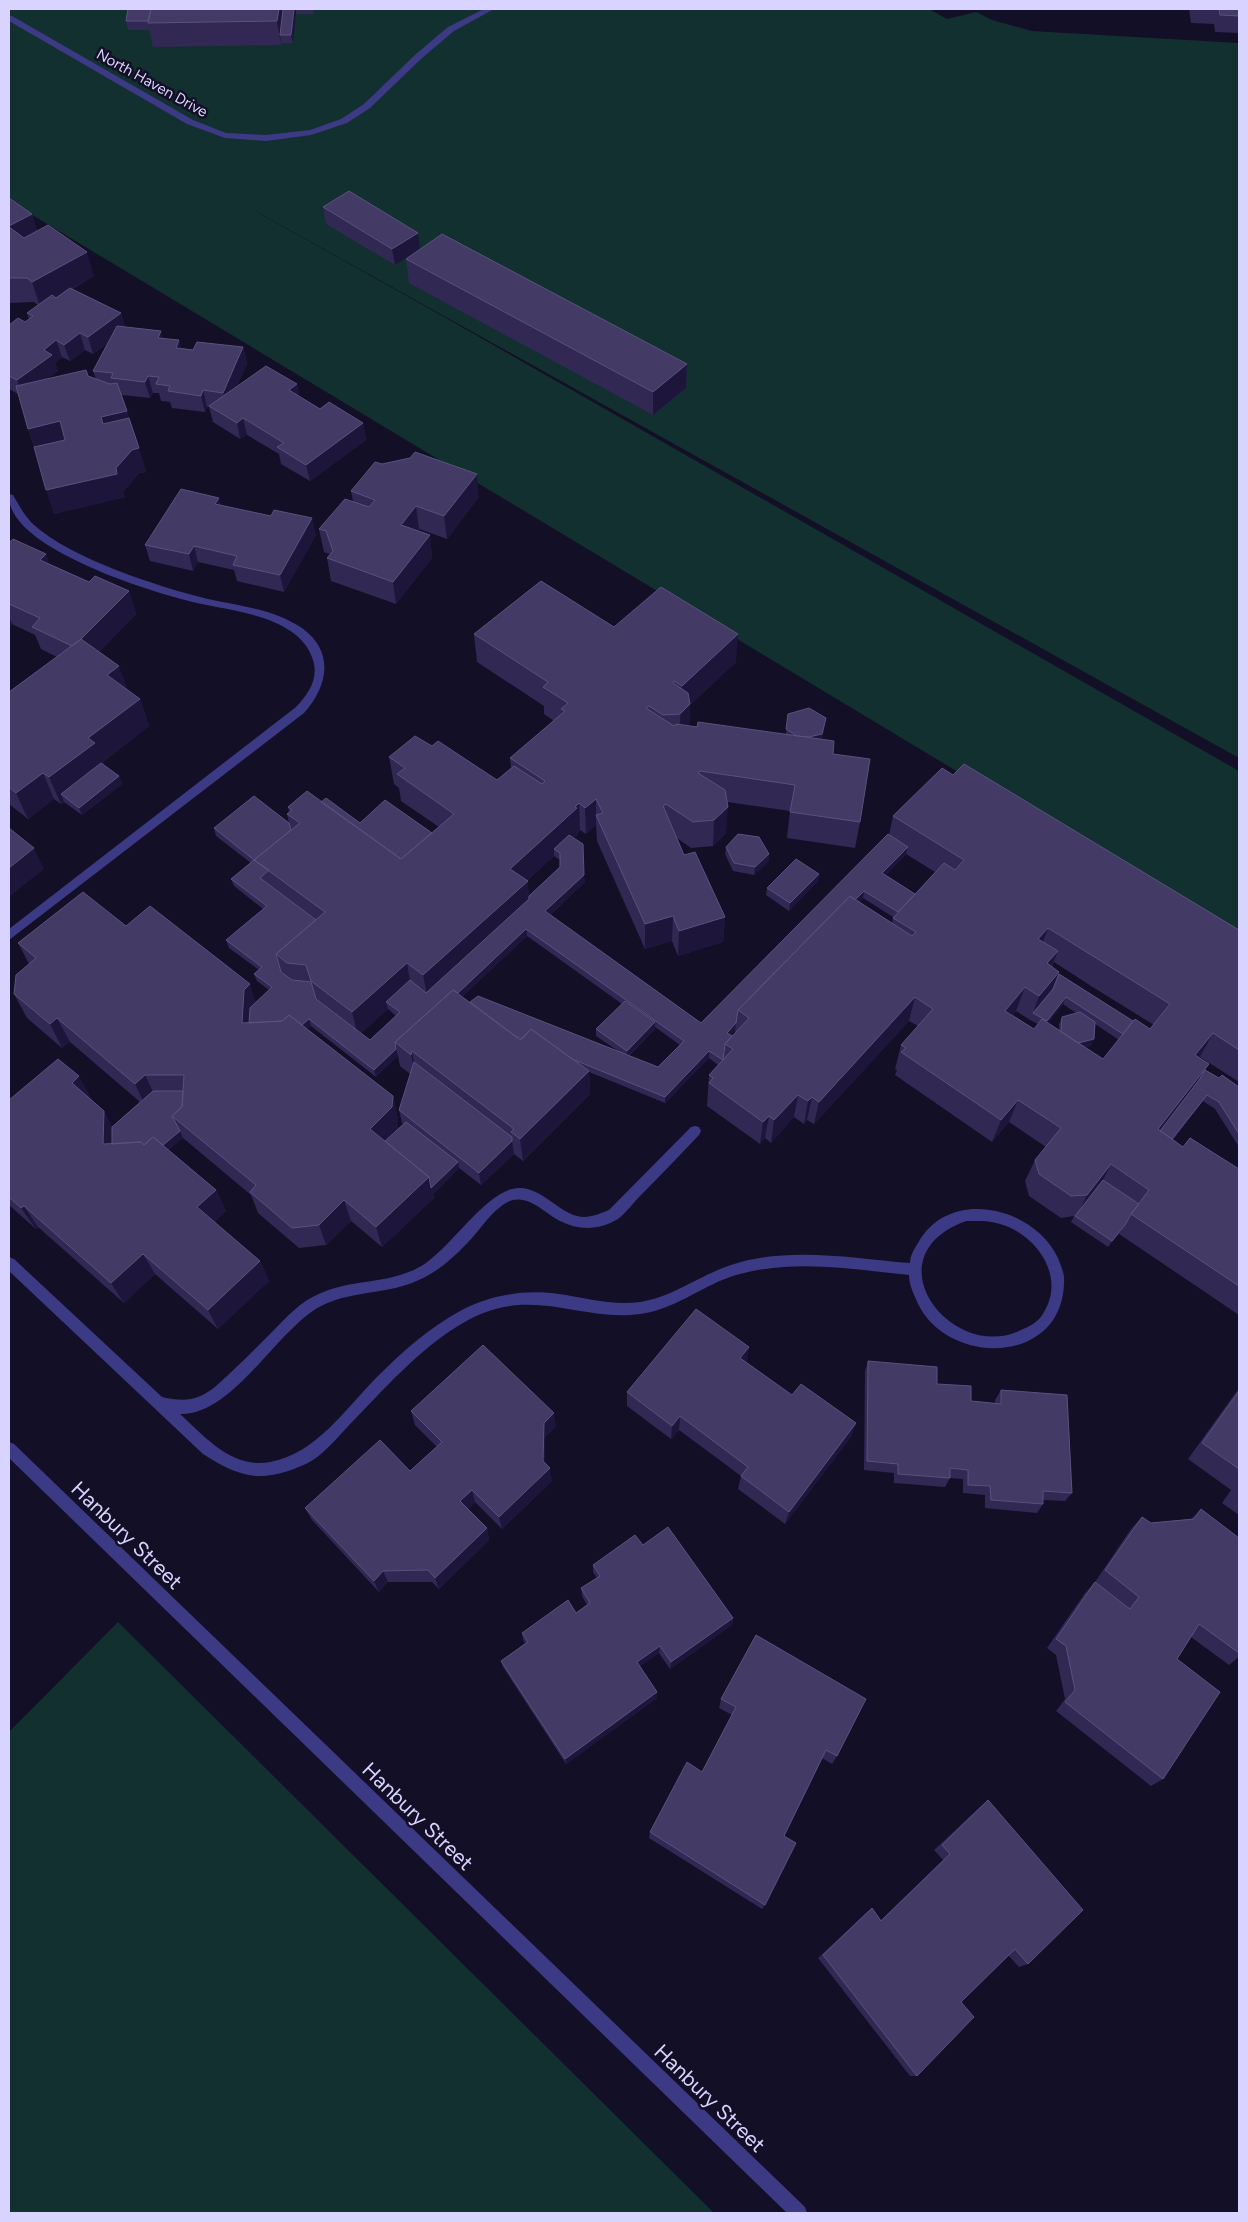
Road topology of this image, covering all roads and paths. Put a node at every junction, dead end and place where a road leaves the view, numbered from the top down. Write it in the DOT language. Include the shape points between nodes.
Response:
graph roads {
  1 [pos="490,9"];
  2 [pos="9,18"];
  3 [pos="9,498"];
  4 [pos="9,935"];
  5 [pos="695,1131"];
  6 [pos="9,1263"];
  7 [pos="915,1270"];
  8 [pos="157,1401"];
  9 [pos="9,1449"];
  10 [pos="799,2213"];
  1 -- 2 [label="street, North Haven Drive" via="452,30 419,56 367,106 344,121 312,132 266,138 225,135 190,122"];
  3 -- 4 [label="street" via="29,526 43,538 123,577 200,601 267,615 288,624 304,635 313,647 320,660 321,673 313,697 300,710"];
  5 -- 8 [label="street" via="614,1214 602,1222 586,1225 572,1222 527,1194 506,1195 421,1274 402,1282 325,1297 312,1303 218,1393 202,1404 188,1409 174,1408"];
  6 -- 8 [label="street"];
  7 -- 7 [label="street" via="920,1251 930,1234 946,1222 966,1215 988,1215 1009,1220 1029,1231 1055,1266 1058,1286 1054,1306 1045,1324 1008,1344 985,1344 963,1338 943,1326 928,1310 918,1290"];
  7 -- 8 [label="street" via="791,1260 758,1263 730,1271 672,1298 641,1308 602,1309 531,1298 497,1302 440,1329 308,1455 267,1471 227,1462 208,1449"];
  9 -- 10 [label="street, Hanbury Street"];
}
